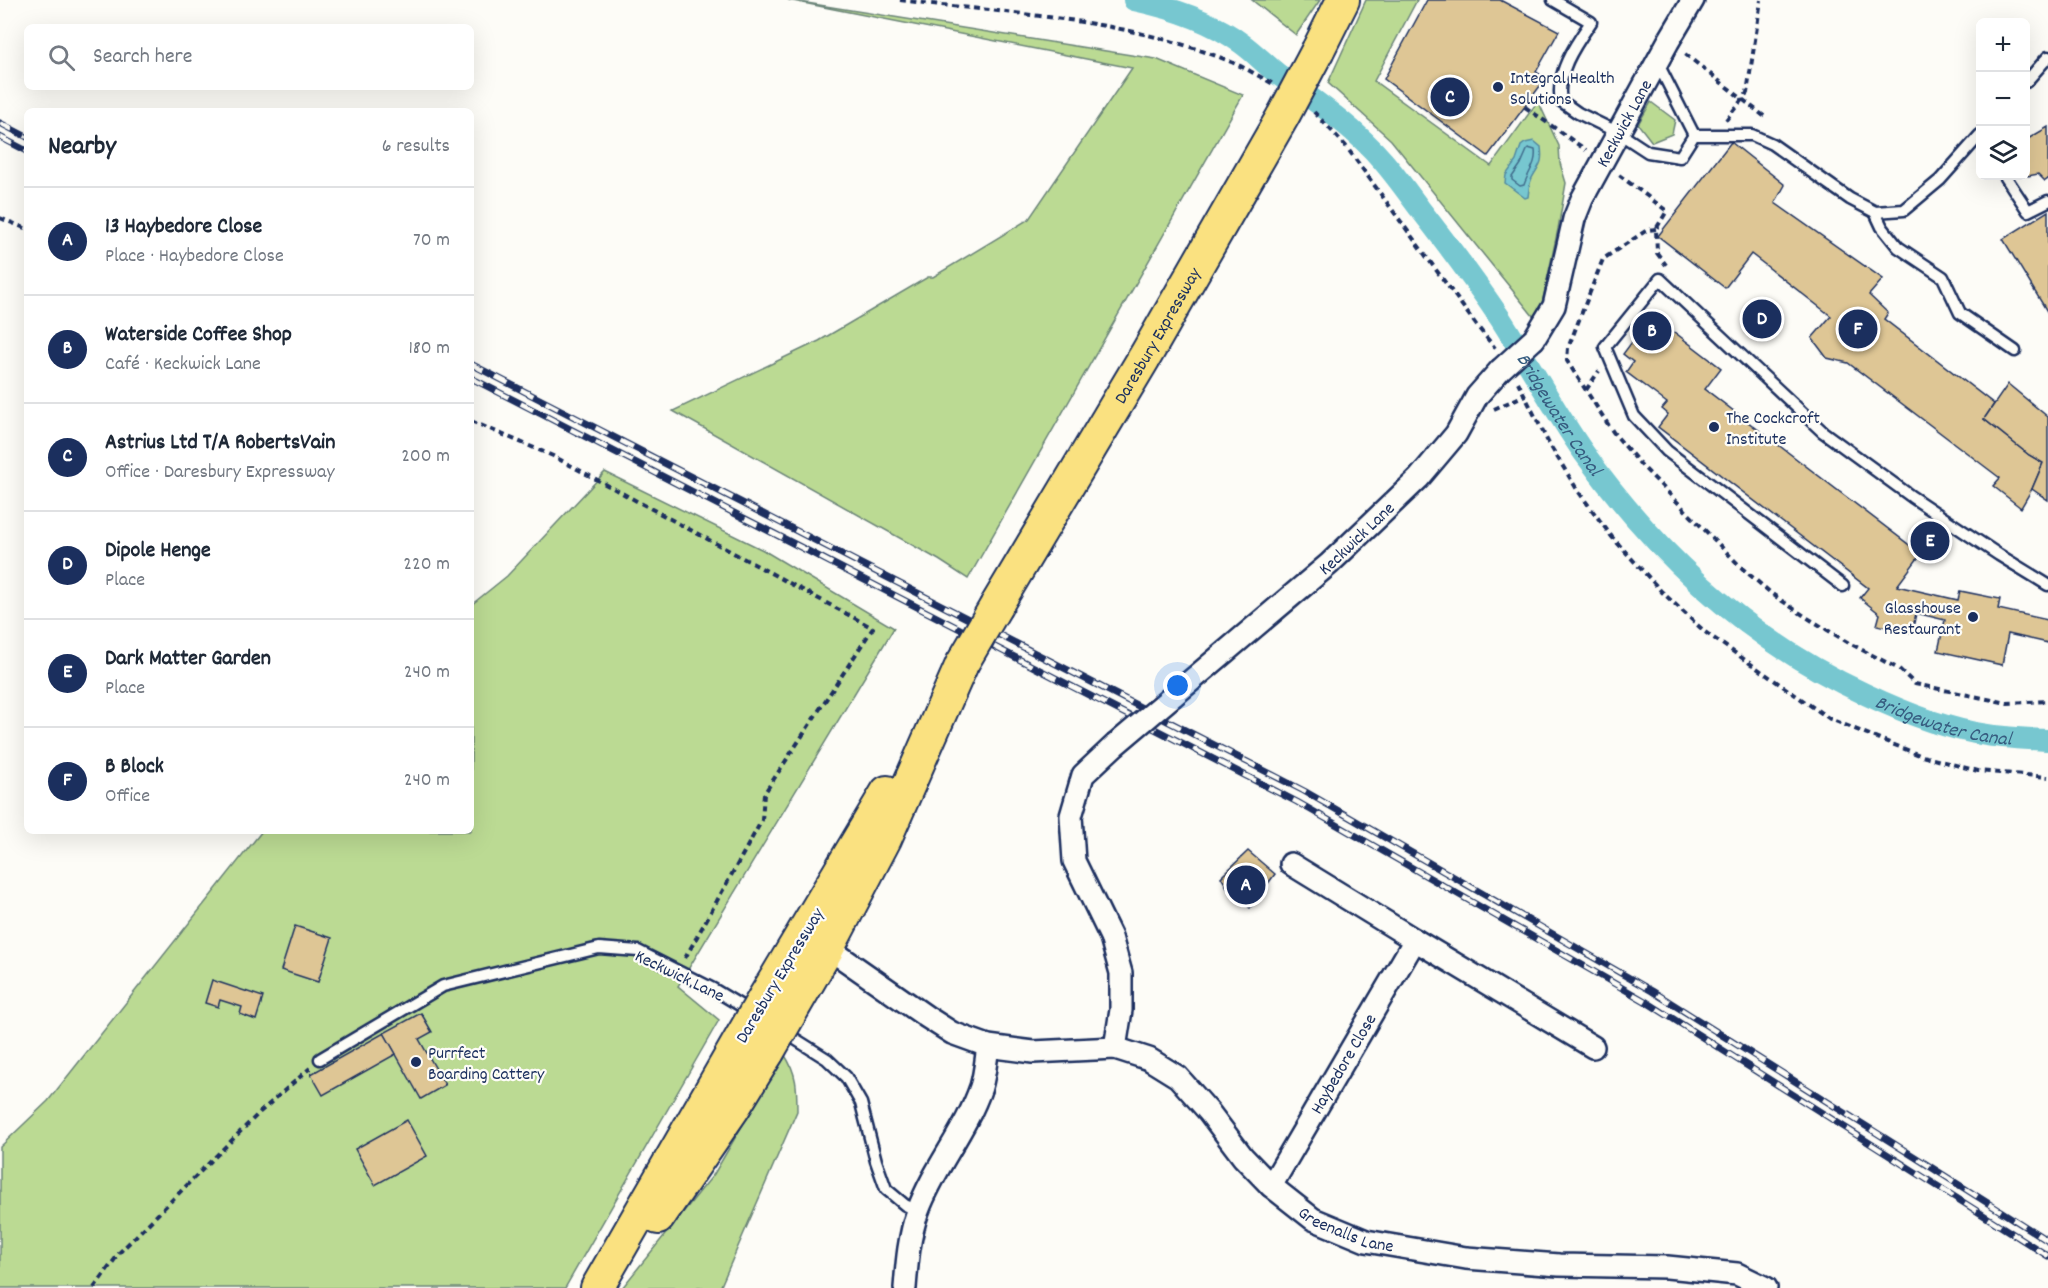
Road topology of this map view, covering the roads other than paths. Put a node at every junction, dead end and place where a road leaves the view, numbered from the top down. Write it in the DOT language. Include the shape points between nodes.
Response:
graph roads {
  1 [pos="1343,0"];
  2 [pos="1553,0"];
  3 [pos="1693,0"];
  4 [pos="2048,57"];
  5 [pos="1658,62"];
  6 [pos="2030,77"];
  7 [pos="1618,134"];
  8 [pos="1694,135"];
  9 [pos="1976,140"];
  10 [pos="2008,180"];
  11 [pos="2048,201"];
  12 [pos="1875,212"];
  13 [pos="2015,351"];
  14 [pos="2048,585"];
  15 [pos="1843,586"];
  16 [pos="1291,864"];
  17 [pos="816,940"];
  18 [pos="1415,940"];
  19 [pos="766,1023"];
  20 [pos="988,1046"];
  21 [pos="1593,1047"];
  22 [pos="1114,1048"];
  23 [pos="320,1059"];
  24 [pos="1272,1186"];
  25 [pos="918,1211"];
  26 [pos="597,1288"];
  27 [pos="611,1288"];
  28 [pos="904,1288"];
  29 [pos="1766,1288"];
  1 -- 17 [label="main road, Daresbury Expressway, bridge" via="1147,353 962,664"];
  2 -- 7 [label="lane" via="1591,22 1572,51 1558,90 1560,101"];
  3 -- 5 [label="street, Keckwick Lane"];
  4 -- 6 [label="lane"];
  5 -- 7 [label="street, Keckwick Lane"];
  5 -- 8 [label="lane"];
  7 -- 8 [label="lane" via="1648,152 1680,157"];
  7 -- 22 [label="street, Keckwick Lane, bridge" via="1574,219 1554,306 1534,339 1477,396 1455,434 1419,478 1329,564 1083,775 1071,816 1074,861 1111,937 1121,973"];
  8 -- 12 [label="lane" via="1752,135 1772,144 1850,200"];
  9 -- 12 [label="lane" via="1940,180 1904,210"];
  10 -- 11 [label="lane" via="2028,211"];
  12 -- 13 [label="lane" via="1898,247 1943,277 1960,313"];
  14 -- 15 [label="lane" via="1912,497 1823,432 1660,279 1605,347 1634,416 1667,451"];
  16 -- 18 [label="street"];
  17 -- 19 [label="main road, Daresbury Expressway"];
  17 -- 20 [label="street" via="952,1033"];
  18 -- 21 [label="street"];
  18 -- 24 [label="street, Haybedore Close"];
  19 -- 23 [label="lane, Keckwick Lane" via="713,989 638,951 599,948 443,986"];
  19 -- 25 [label="lane, Keckwick Lane" via="827,1059 846,1077 861,1103 886,1189"];
  19 -- 26 [label="main road, Daresbury Expressway"];
  19 -- 27 [label="main road, Daresbury Expressway" via="733,1109"];
  20 -- 22 [label="street, Greenalls Lane" via="1033,1052"];
  20 -- 25 [label="street" via="981,1086"];
  22 -- 24 [label="street, Greenalls Lane" via="1149,1059 1178,1077 1243,1157"];
  24 -- 29 [label="street, Greenalls Lane" via="1313,1219 1366,1241 1466,1258 1737,1274"];
  25 -- 28 [label="street"];
}
